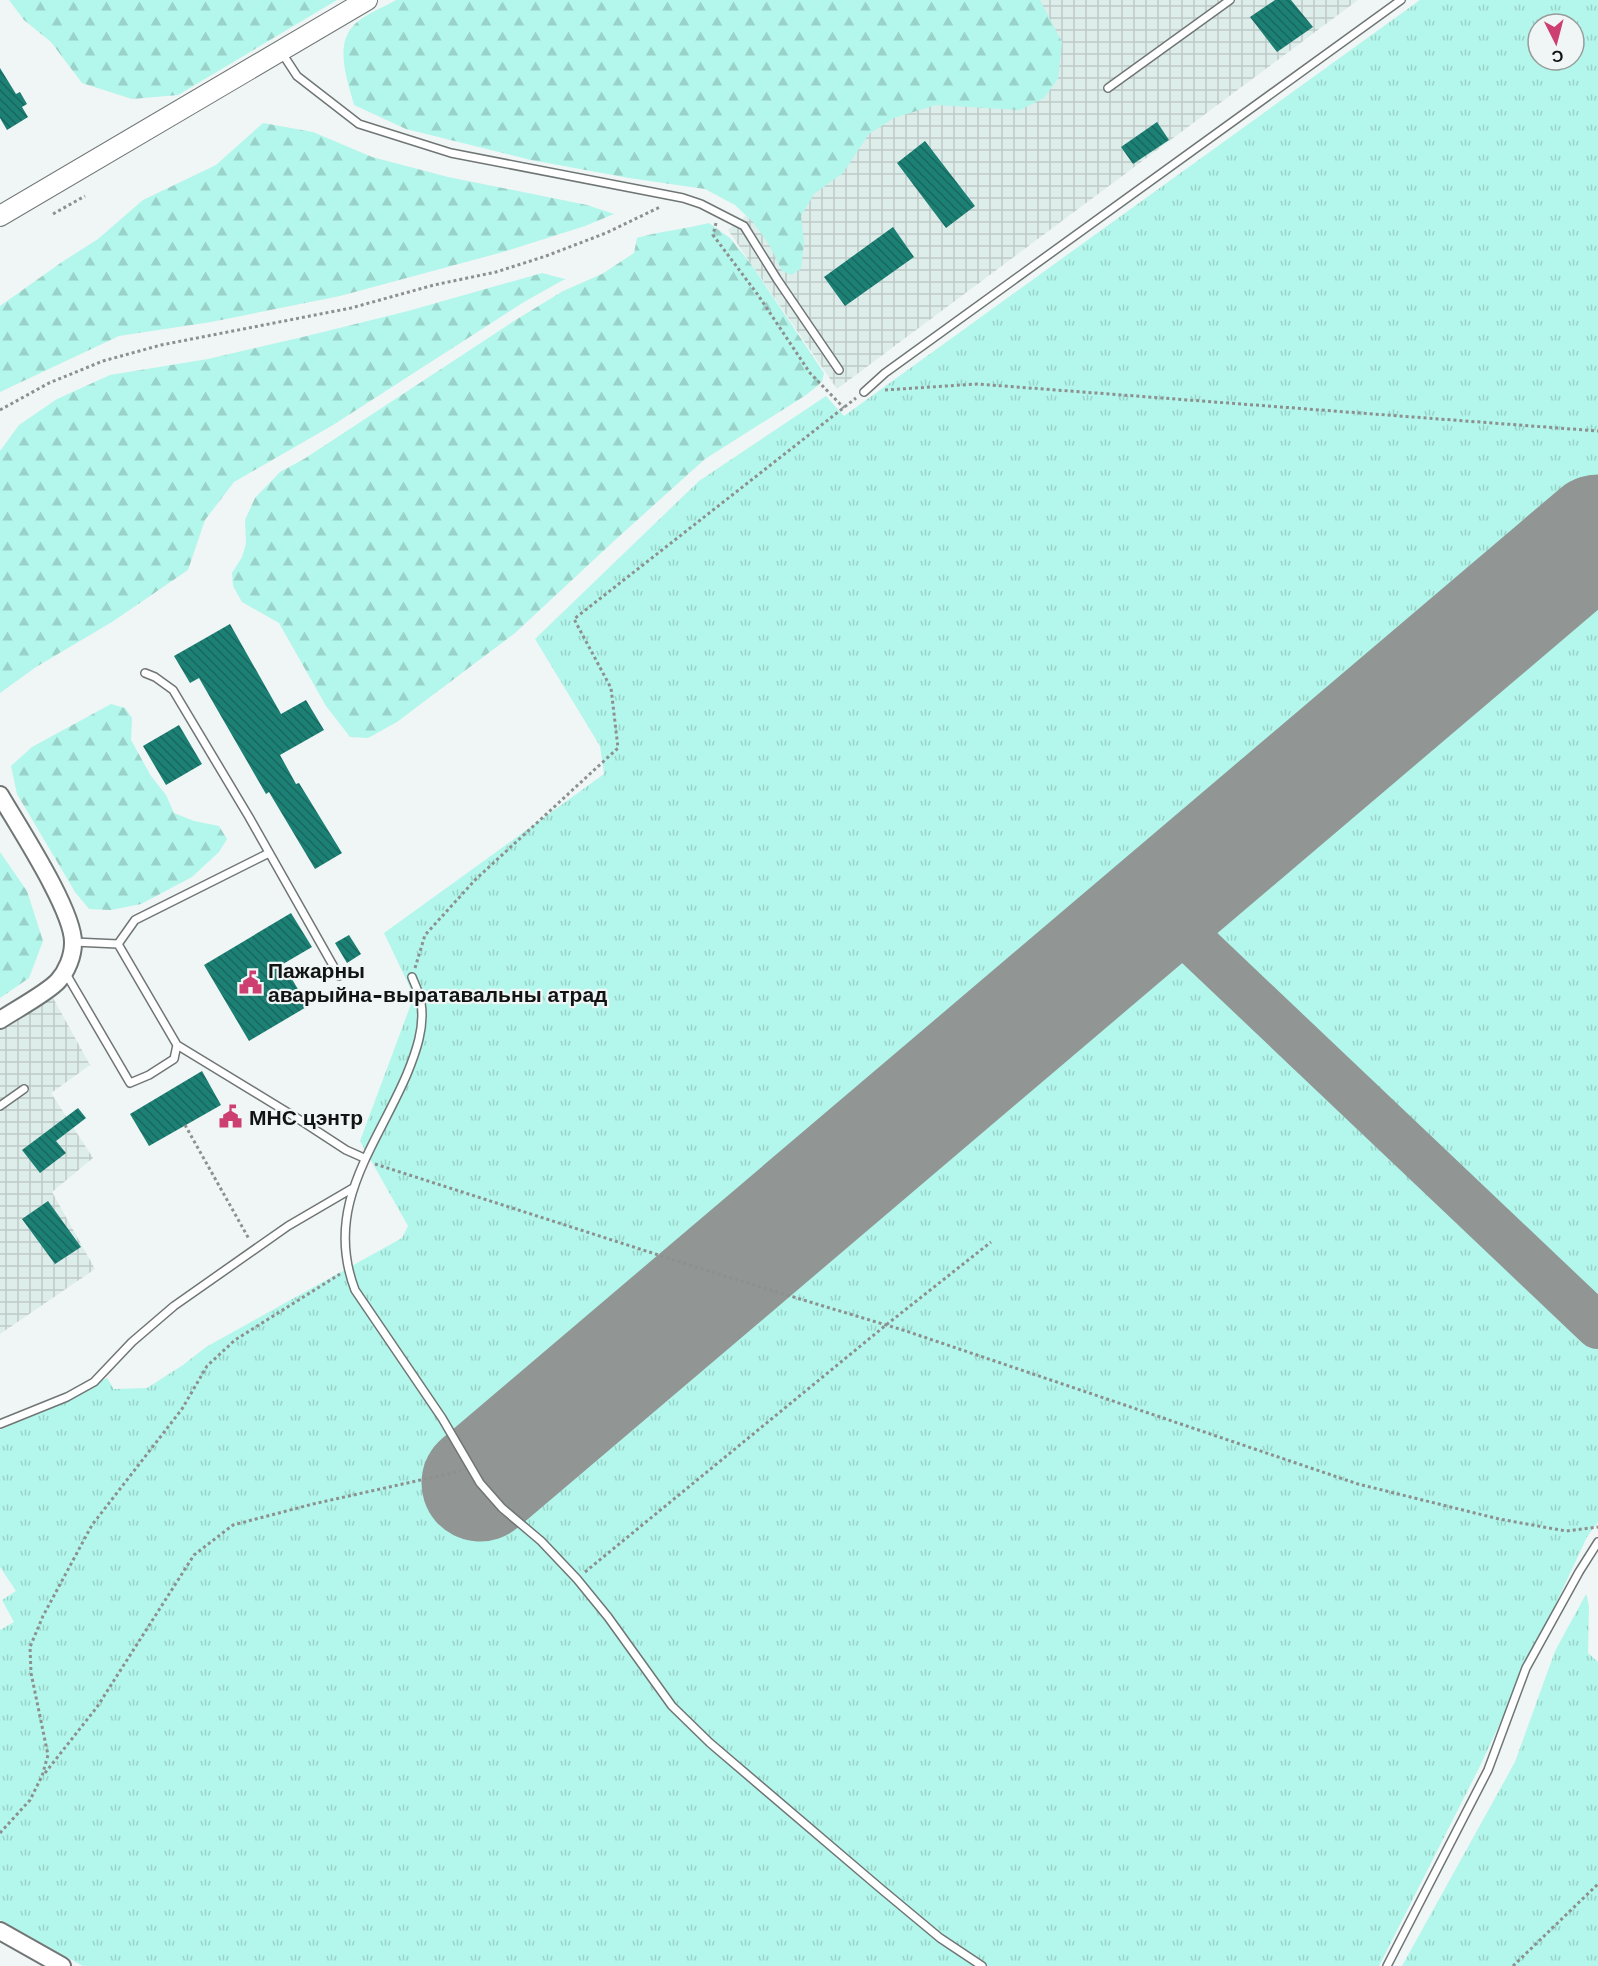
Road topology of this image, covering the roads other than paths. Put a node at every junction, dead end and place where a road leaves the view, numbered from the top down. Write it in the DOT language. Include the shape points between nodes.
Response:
graph roads {
  1 [pos="367,0"];
  2 [pos="1230,0"];
  3 [pos="1401,0"];
  4 [pos="281,51"];
  5 [pos="1108,88"];
  6 [pos="0,216"];
  7 [pos="840,370"];
  8 [pos="864,392"];
  9 [pos="145,673"];
  10 [pos="0,795"];
  11 [pos="269,853"];
  12 [pos="74,942"];
  13 [pos="118,944"];
  14 [pos="64,971"];
  15 [pos="339,976"];
  16 [pos="412,976"];
  17 [pos="0,1020"];
  18 [pos="177,1045"];
  19 [pos="24,1089"];
  20 [pos="0,1106"];
  21 [pos="364,1158"];
  22 [pos="353,1188"];
  23 [pos="0,1424"];
  24 [pos="1598,1542"];
  25 [pos="0,1931"];
  26 [pos="62,1966"];
  27 [pos="982,1966"];
  28 [pos="1387,1966"];
  1 -- 4 [label="main road"];
  2 -- 5 [label="lane"];
  3 -- 8 [label="lane"];
  4 -- 6 [label="main road"];
  4 -- 7 [label="lane" via="297,76 359,124 451,153 683,198 744,226"];
  9 -- 11 [label="lane" via="173,690"];
  10 -- 12 [label="street" via="51,884"];
  11 -- 13 [label="lane" via="135,920"];
  11 -- 15 [label="lane"];
  12 -- 13 [label="lane"];
  12 -- 14 [label="street"];
  13 -- 18 [label="lane"];
  14 -- 17 [label="street" via="58,981"];
  14 -- 18 [label="lane" via="130,1083 174,1059"];
  16 -- 21 [label="lane" via="421,1002 421,1030 413,1061"];
  18 -- 21 [label="lane"];
  19 -- 20 [label="lane"];
  21 -- 22 [label="lane"];
  22 -- 23 [label="lane" via="288,1226 174,1306 94,1382"];
  22 -- 27 [label="lane" via="345,1230 347,1269 355,1290 442,1418 480,1483 577,1579 672,1706 710,1743 940,1938"];
  24 -- 28 [label="lane" via="1526,1668 1488,1770"];
  25 -- 26 [label="street"];
}
